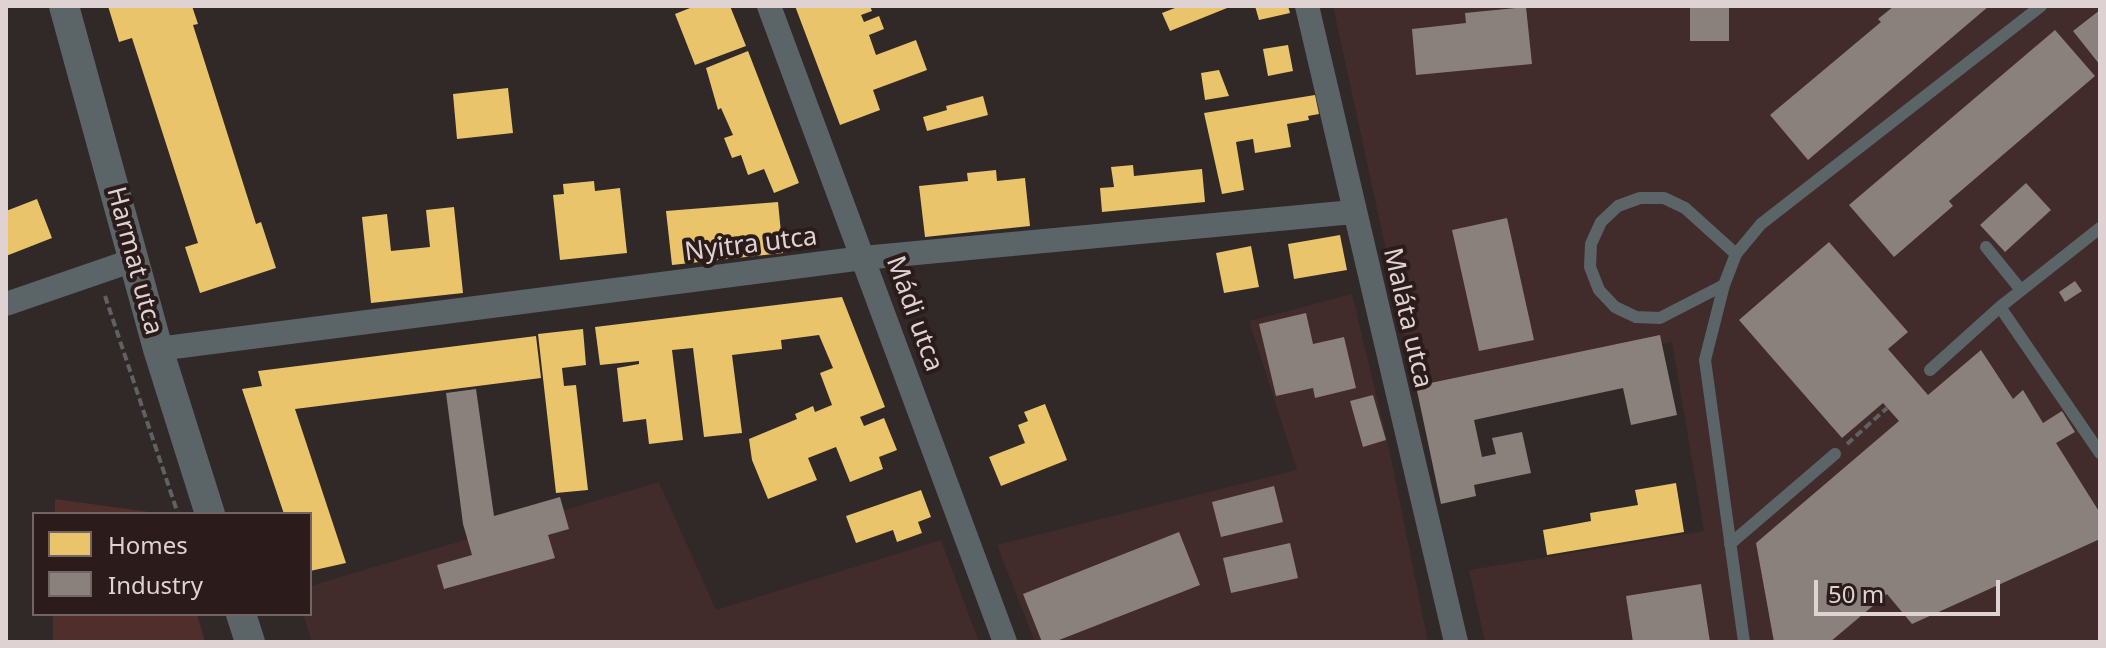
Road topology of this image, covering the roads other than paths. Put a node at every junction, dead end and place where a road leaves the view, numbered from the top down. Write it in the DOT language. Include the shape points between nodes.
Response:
graph roads {
  1 [pos="64,6"];
  2 [pos="769,6"];
  3 [pos="1307,6"];
  4 [pos="2041,6"];
  5 [pos="1353,212"];
  6 [pos="2100,228"];
  7 [pos="1986,247"];
  8 [pos="1736,254"];
  9 [pos="863,258"];
  10 [pos="134,260"];
  11 [pos="1724,285"];
  12 [pos="2021,290"];
  13 [pos="6,304"];
  14 [pos="2000,307"];
  15 [pos="158,349"];
  16 [pos="1930,370"];
  17 [pos="2100,453"];
  18 [pos="1835,454"];
  19 [pos="209,512"];
  20 [pos="1730,544"];
  21 [pos="242,616"];
  22 [pos="250,642"];
  23 [pos="1005,642"];
  24 [pos="1456,642"];
  25 [pos="1744,642"];
  1 -- 10 [label="street, Harmat utca"];
  2 -- 9 [label="street, Mádi utca"];
  3 -- 5 [label="street, Maláta utca"];
  4 -- 8 [label="lane" via="1761,224"];
  5 -- 9 [label="street, Nyitra utca"];
  5 -- 24 [label="street, Maláta utca"];
  6 -- 12 [label="lane"];
  7 -- 12 [label="lane"];
  8 -- 11 [label="lane"];
  8 -- 11 [label="lane" via="1685,208 1664,198 1640,198 1618,206 1601,222 1591,244 1590,267 1599,290 1615,307 1636,317 1660,318"];
  9 -- 15 [label="street, Nyitra utca"];
  9 -- 23 [label="street, Mádi utca"];
  10 -- 13 [label="street"];
  10 -- 15 [label="street, Harmat utca"];
  11 -- 20 [label="lane" via="1705,360"];
  12 -- 14 [label="lane"];
  14 -- 16 [label="lane"];
  14 -- 17 [label="lane"];
  15 -- 19 [label="street, Harmat utca"];
  18 -- 20 [label="lane"];
  20 -- 25 [label="lane"];
  21 -- 22 [label="street"];
}
